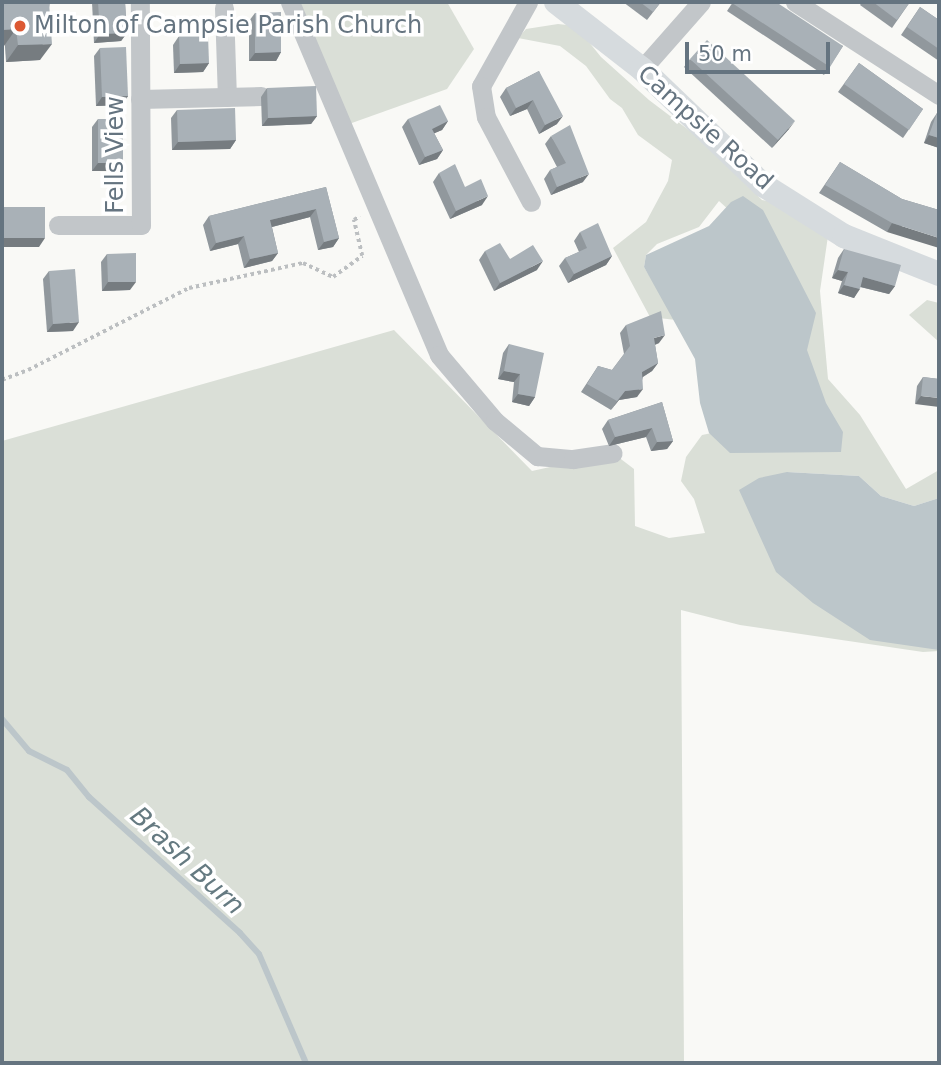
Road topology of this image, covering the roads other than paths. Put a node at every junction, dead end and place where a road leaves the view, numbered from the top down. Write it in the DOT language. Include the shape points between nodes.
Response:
graph roads {
  1 [pos="140,2"];
  2 [pos="290,2"];
  3 [pos="528,2"];
  4 [pos="556,2"];
  5 [pos="701,2"];
  6 [pos="795,2"];
  7 [pos="224,8"];
  8 [pos="642,69"];
  9 [pos="939,95"];
  10 [pos="261,96"];
  11 [pos="227,97"];
  12 [pos="140,99"];
  13 [pos="531,202"];
  14 [pos="58,226"];
  15 [pos="939,274"];
  16 [pos="613,453"];
  1 -- 12 [label="street, Fells View"];
  2 -- 16 [label="street" via="439,355 495,421 537,456 573,459"];
  3 -- 13 [label="street" via="481,86 486,117"];
  4 -- 8 [label="main road, Campsie Road"];
  5 -- 8 [label="street"];
  6 -- 9 [label="street"];
  7 -- 11 [label="street"];
  8 -- 15 [label="main road, Campsie Road" via="763,185 844,236"];
  10 -- 11 [label="street"];
  11 -- 12 [label="street"];
  12 -- 14 [label="street, Fells View" via="141,225"];
}
